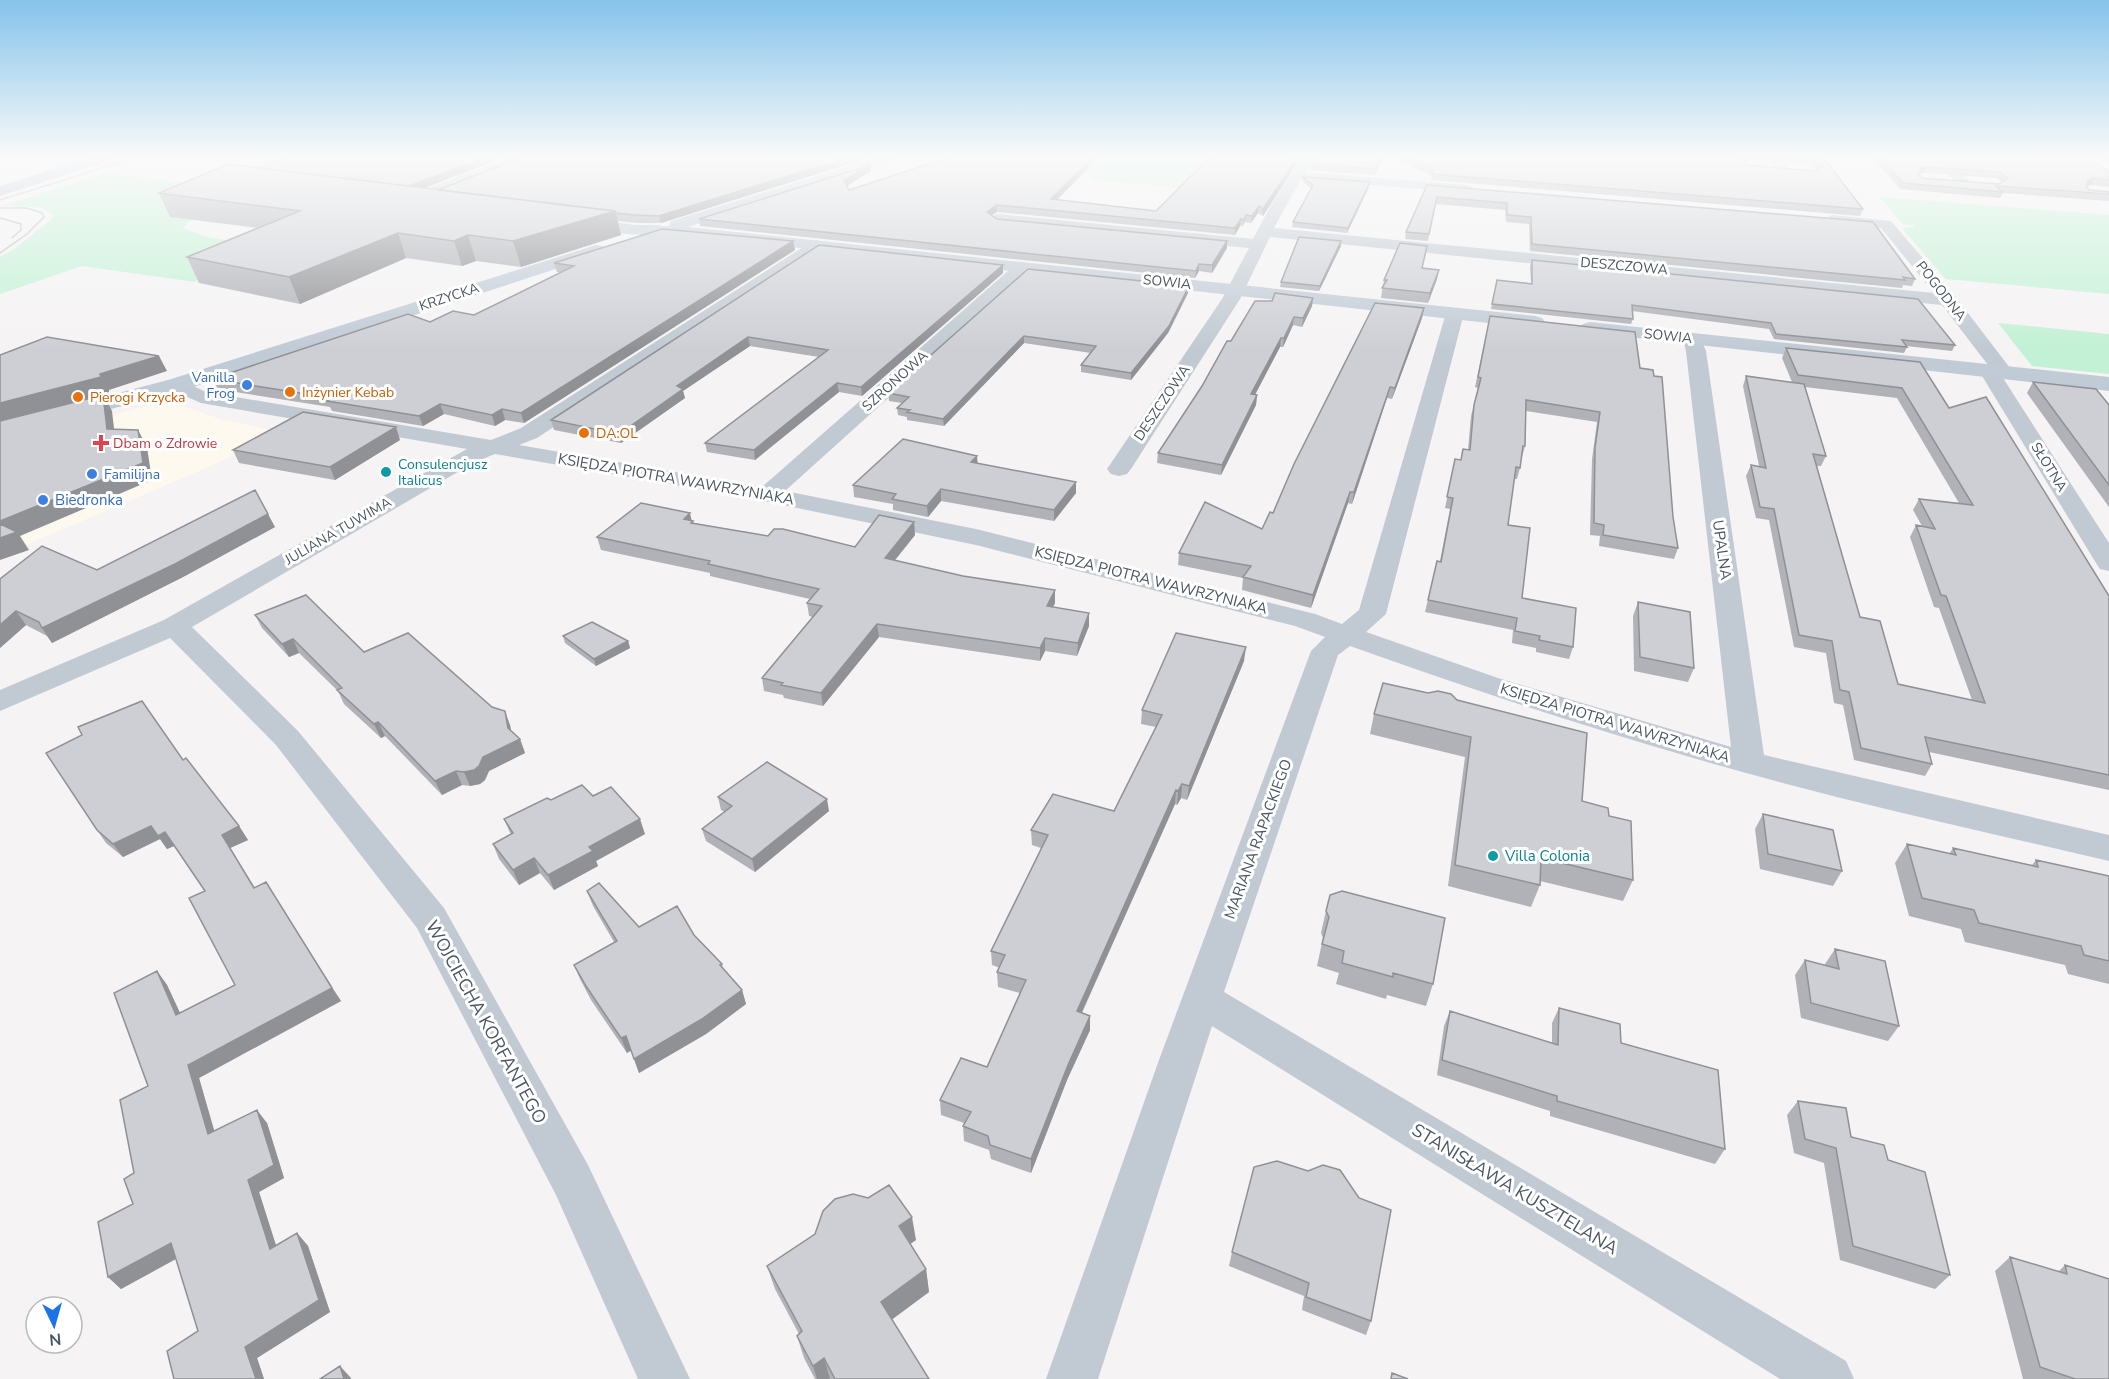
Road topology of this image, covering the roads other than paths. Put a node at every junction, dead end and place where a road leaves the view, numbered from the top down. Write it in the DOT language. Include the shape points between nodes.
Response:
graph roads {
  1 [pos="691,220"];
  2 [pos="1016,220"];
  3 [pos="1271,220"];
  4 [pos="1843,220"];
  5 [pos="564,221"];
  6 [pos="660,230"];
  7 [pos="1261,238"];
  8 [pos="817,245"];
  9 [pos="1023,267"];
  10 [pos="1236,290"];
  11 [pos="1949,300"];
  12 [pos="1455,313"];
  13 [pos="1692,339"];
  14 [pos="1996,371"];
  15 [pos="2109,384"];
  16 [pos="176,385"];
  17 [pos="0,431"];
  18 [pos="493,448"];
  19 [pos="1119,469"];
  20 [pos="767,495"];
  21 [pos="2109,563"];
  22 [pos="174,626"];
  23 [pos="1348,635"];
  24 [pos="0,701"];
  25 [pos="1749,762"];
  26 [pos="2109,848"];
  27 [pos="1202,999"];
  28 [pos="664,1379"];
  29 [pos="1072,1379"];
  30 [pos="1828,1379"];
  1 -- 6 [label="street, KRZYCKA"];
  2 -- 7 [label="street, DESZCZOWA"];
  3 -- 7 [label="street, DESZCZOWA"];
  4 -- 11 [label="street, POGODNA" via="1886,224"];
  5 -- 6 [label="street, SOWIA"];
  6 -- 8 [label="street, SOWIA"];
  6 -- 16 [label="street, KRZYCKA"];
  7 -- 10 [label="street, DESZCZOWA"];
  7 -- 11 [label="street, DESZCZOWA" via="1833,286"];
  8 -- 9 [label="street, SOWIA"];
  8 -- 18 [label="street, JULIANA TUWIMA" via="532,432"];
  9 -- 10 [label="street, SOWIA"];
  9 -- 20 [label="street, SZRONOWA"];
  10 -- 12 [label="street, SOWIA"];
  10 -- 19 [label="street, DESZCZOWA"];
  11 -- 14 [label="street, POGODNA"];
  12 -- 13 [label="street, SOWIA"];
  12 -- 23 [label="street, MARIANA RAPACKIEGO" via="1372,614"];
  13 -- 14 [label="street, SOWIA"];
  13 -- 25 [label="street, UPALNA"];
  14 -- 15 [label="street, SOWIA"];
  14 -- 21 [label="street, SŁOTNA"];
  16 -- 17 [label="street, KRZYCKA"];
  16 -- 18 [label="street, KSIĘDZA PIOTRA WAWRZYNIAKA" via="201,397"];
  18 -- 20 [label="street, KSIĘDZA PIOTRA WAWRZYNIAKA"];
  18 -- 22 [label="street, JULIANA TUWIMA" via="467,457"];
  20 -- 23 [label="street, KSIĘDZA PIOTRA WAWRZYNIAKA" via="976,537 1126,573 1275,611"];
  22 -- 24 [label="street, JULIANA TUWIMA"];
  22 -- 28 [label="street, WOJCIECHA KORFANTEGO" via="287,738 431,918 572,1180"];
  23 -- 25 [label="street, KSIĘDZA PIOTRA WAWRZYNIAKA" via="1487,685"];
  23 -- 27 [label="street, MARIANA RAPACKIEGO" via="1325,651"];
  25 -- 26 [label="street, KSIĘDZA PIOTRA WAWRZYNIAKA"];
  27 -- 29 [label="street, MARIANA RAPACKIEGO"];
  27 -- 30 [label="street, STANISŁAWA KUSZTELANA"];
}
